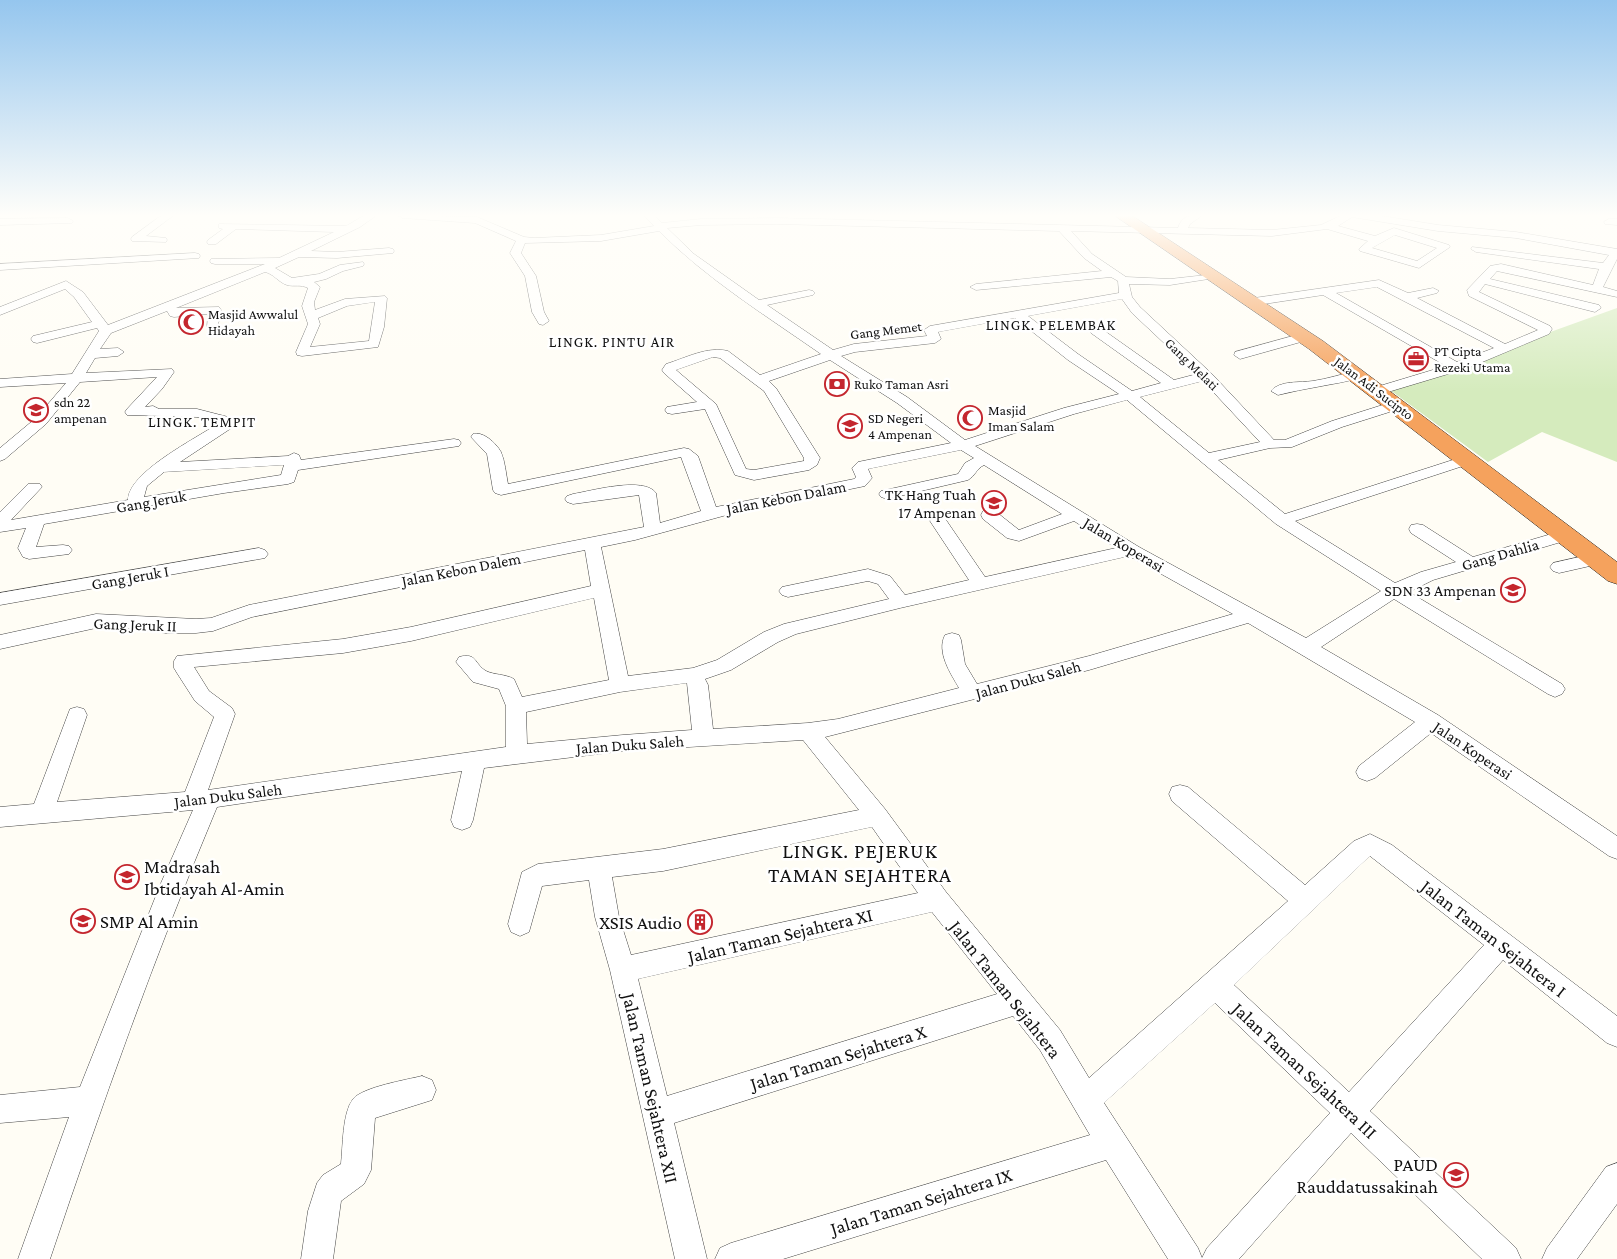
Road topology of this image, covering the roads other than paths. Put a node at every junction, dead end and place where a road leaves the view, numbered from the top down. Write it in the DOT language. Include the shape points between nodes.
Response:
graph roads {
  1 [pos="69,274"];
  2 [pos="253,274"];
  3 [pos="279,274"];
  4 [pos="328,274"];
  5 [pos="529,274"];
  6 [pos="707,274"];
  7 [pos="1113,274"];
  8 [pos="1208,274"];
  9 [pos="1488,274"];
  10 [pos="1530,274"];
  11 [pos="1603,274"];
  12 [pos="1211,276"];
  13 [pos="1118,277"];
  14 [pos="1481,280"];
  15 [pos="303,281"];
  16 [pos="66,284"];
  17 [pos="976,287"];
  18 [pos="1597,289"];
  19 [pos="1433,291"];
  20 [pos="1325,292"];
  21 [pos="809,293"];
  22 [pos="1617,294"];
  23 [pos="1126,295"];
  24 [pos="1408,297"];
  25 [pos="1252,302"];
  26 [pos="756,304"];
  27 [pos="6,305"];
  28 [pos="169,306"];
  29 [pos="1595,308"];
  30 [pos="0,311"];
  31 [pos="1017,314"];
  32 [pos="312,316"];
  33 [pos="543,321"];
  34 [pos="102,327"];
  35 [pos="213,327"];
  36 [pos="1095,330"];
  37 [pos="1304,337"];
  38 [pos="37,338"];
  39 [pos="1505,349"];
  40 [pos="118,352"];
  41 [pos="91,354"];
  42 [pos="831,355"];
  43 [pos="1240,355"];
  44 [pos="1456,368"];
  45 [pos="1356,375"];
  46 [pos="1206,376"];
  47 [pos="76,378"];
  48 [pos="760,380"];
  49 [pos="0,383"];
  50 [pos="1170,384"];
  51 [pos="1278,391"];
  52 [pos="1378,391"];
  53 [pos="1128,394"];
  54 [pos="708,404"];
  55 [pos="1397,405"];
  56 [pos="672,410"];
  57 [pos="478,437"];
  58 [pos="454,443"];
  59 [pos="1270,444"];
  60 [pos="963,445"];
  61 [pos="0,456"];
  62 [pos="1207,458"];
  63 [pos="985,459"];
  64 [pos="1467,460"];
  65 [pos="294,462"];
  66 [pos="161,468"];
  67 [pos="34,487"];
  68 [pos="887,494"];
  69 [pos="573,499"];
  70 [pos="136,503"];
  71 [pos="710,514"];
  72 [pos="989,515"];
  73 [pos="1075,515"];
  74 [pos="1282,520"];
  75 [pos="37,521"];
  76 [pos="938,521"];
  77 [pos="0,522"];
  78 [pos="0,527"];
  79 [pos="1417,529"];
  80 [pos="654,530"];
  81 [pos="1565,535"];
  82 [pos="592,544"];
  83 [pos="63,550"];
  84 [pos="1132,550"];
  85 [pos="260,554"];
  86 [pos="1597,559"];
  87 [pos="1469,562"];
  88 [pos="1559,567"];
  89 [pos="1617,574"];
  90 [pos="981,584"];
  91 [pos="601,590"];
  92 [pos="1394,590"];
  93 [pos="788,591"];
  94 [pos="0,599"];
  95 [pos="900,602"];
  96 [pos="1249,616"];
  97 [pos="213,624"];
  98 [pos="952,640"];
  99 [pos="0,642"];
  100 [pos="1306,648"];
  101 [pos="466,662"];
  102 [pos="694,675"];
  103 [pos="620,685"];
  104 [pos="1555,689"];
  105 [pos="972,693"];
  106 [pos="516,706"];
  107 [pos="76,715"];
  108 [pos="1431,721"];
  109 [pos="808,731"];
  110 [pos="703,738"];
  111 [pos="517,754"];
  112 [pos="475,760"];
  113 [pos="1367,772"];
  114 [pos="1180,794"];
  115 [pos="201,799"];
  116 [pos="42,813"];
  117 [pos="877,816"];
  118 [pos="0,817"];
  119 [pos="462,820"];
  120 [pos="1617,848"];
  121 [pos="599,868"];
  122 [pos="937,900"];
  123 [pos="1305,900"];
  124 [pos="607,917"];
  125 [pos="520,924"];
  126 [pos="1501,944"];
  127 [pos="623,970"];
  128 [pos="1215,985"];
  129 [pos="1018,1001"];
  130 [pos="1617,1033"];
  131 [pos="422,1090"];
  132 [pos="1087,1099"];
  133 [pos="89,1101"];
  134 [pos="0,1109"];
  135 [pos="1350,1112"];
  136 [pos="657,1114"];
  137 [pos="1112,1143"];
  138 [pos="1616,1181"];
  139 [pos="34,1259"];
  140 [pos="317,1259"];
  141 [pos="691,1259"];
  142 [pos="731,1259"];
  143 [pos="1187,1259"];
  144 [pos="1218,1259"];
  145 [pos="1505,1259"];
  146 [pos="1558,1259"];
  1 -- 16 [label="street" via="73,276"];
  2 -- 28 [label="street"];
  3 -- 15 [label="street" via="289,282"];
  4 -- 15 [label="street"];
  5 -- 33 [label="street"];
  6 -- 26 [label="street, Jalan Koperasi"];
  7 -- 13 [label="street"];
  8 -- 12 [label="highway, Jalan Adi Sucipto"];
  9 -- 14 [label="street"];
  10 -- 18 [label="street"];
  11 -- 18 [label="street"];
  12 -- 13 [label="street" via="1170,282"];
  12 -- 25 [label="highway, Jalan Adi Sucipto"];
  13 -- 17 [label="street"];
  13 -- 23 [label="street, Gang Melati"];
  14 -- 29 [label="street"];
  14 -- 39 [label="street" via="1472,292 1476,297 1546,329"];
  15 -- 32 [label="street" via="314,287 308,301"];
  16 -- 27 [label="street"];
  16 -- 34 [label="street" via="79,292"];
  18 -- 22 [label="street"];
  19 -- 24 [label="street"];
  20 -- 24 [label="street" via="1379,283"];
  20 -- 25 [label="street"];
  20 -- 44 [label="street"];
  21 -- 26 [label="street"];
  23 -- 31 [label="street"];
  23 -- 46 [label="street, Gang Melati" via="1136,310"];
  24 -- 39 [label="street"];
  25 -- 37 [label="highway, Jalan Adi Sucipto"];
  26 -- 42 [label="street, Jalan Koperasi"];
  27 -- 30 [label="street"];
  28 -- 34 [label="street"];
  28 -- 35 [label="street" via="174,314 215,310"];
  31 -- 42 [label="street, Gang Memet" via="930,330 933,340 863,347"];
  31 -- 53 [label="street"];
  32 -- 32 [label="street" via="313,329 302,352 374,344 379,328 381,298 345,303"];
  34 -- 38 [label="street"];
  34 -- 41 [label="street"];
  36 -- 50 [label="street"];
  37 -- 43 [label="street"];
  37 -- 45 [label="highway, Jalan Adi Sucipto"];
  39 -- 44 [label="street"];
  40 -- 41 [label="street"];
  41 -- 47 [label="street"];
  42 -- 48 [label="street"];
  42 -- 60 [label="street, Jalan Koperasi" via="902,400"];
  44 -- 52 [label="street"];
  45 -- 51 [label="street"];
  45 -- 52 [label="highway, Jalan Adi Sucipto"];
  46 -- 50 [label="street"];
  46 -- 59 [label="street, Gang Melati"];
  47 -- 49 [label="street"];
  47 -- 61 [label="street" via="41,421"];
  47 -- 66 [label="street" via="167,372 132,412 197,413 231,422"];
  48 -- 54 [label="street" via="720,353 669,368"];
  48 -- 54 [label="street" via="769,388 812,458 809,464 754,475 742,474"];
  50 -- 53 [label="street"];
  52 -- 55 [label="highway, Jalan Adi Sucipto"];
  53 -- 60 [label="street"];
  53 -- 62 [label="street"];
  54 -- 56 [label="street"];
  55 -- 59 [label="street" via="1353,418 1288,444"];
  55 -- 64 [label="highway, Jalan Adi Sucipto"];
  57 -- 71 [label="street" via="494,453 501,490 684,452 690,456"];
  58 -- 65 [label="street"];
  59 -- 62 [label="street"];
  60 -- 63 [label="street, Jalan Koperasi"];
  60 -- 71 [label="street, Jalan Kebon Dalam" via="863,465 860,468 864,478 859,483"];
  62 -- 74 [label="street"];
  63 -- 68 [label="street" via="970,466 963,477"];
  63 -- 73 [label="street, Jalan Koperasi"];
  64 -- 74 [label="street"];
  64 -- 81 [label="highway, Jalan Adi Sucipto"];
  65 -- 66 [label="street"];
  65 -- 70 [label="street, Gang Jeruk" via="288,479"];
  66 -- 70 [label="street" via="140,485"];
  67 -- 77 [label="street"];
  69 -- 80 [label="street" via="644,490 648,493"];
  70 -- 75 [label="street, Gang Jeruk"];
  71 -- 80 [label="street, Jalan Kebon Dalem"];
  72 -- 73 [label="street" via="1019,536"];
  73 -- 84 [label="street, Jalan Koperasi"];
  74 -- 92 [label="street"];
  75 -- 78 [label="street, Gang Jeruk"];
  75 -- 83 [label="street" via="28,552"];
  76 -- 90 [label="street"];
  79 -- 87 [label="street"];
  80 -- 82 [label="street, Jalan Kebon Dalem"];
  81 -- 86 [label="highway, Jalan Adi Sucipto"];
  81 -- 87 [label="street, Gang Dahlia"];
  82 -- 91 [label="street"];
  82 -- 97 [label="street, Jalan Kebon Dalem" via="249,611"];
  84 -- 90 [label="street"];
  84 -- 96 [label="street, Jalan Koperasi"];
  85 -- 94 [label="street, Gang Jeruk I"];
  86 -- 88 [label="street"];
  86 -- 89 [label="highway, Jalan Adi Sucipto"];
  87 -- 92 [label="street, Gang Dahlia"];
  90 -- 95 [label="street"];
  91 -- 103 [label="street"];
  91 -- 115 [label="street" via="411,634 352,644 184,661 186,672 202,696 224,714"];
  92 -- 100 [label="street, Gang Dahlia"];
  92 -- 104 [label="street"];
  93 -- 95 [label="street" via="874,575 887,581"];
  95 -- 102 [label="street" via="770,637 724,665"];
  96 -- 100 [label="street, Jalan Koperasi"];
  96 -- 105 [label="street, Jalan Duku Saleh"];
  97 -- 99 [label="street, Gang Jeruk II" via="166,626 106,620"];
  98 -- 105 [label="street" via="955,664"];
  100 -- 108 [label="street, Jalan Koperasi"];
  101 -- 106 [label="street" via="480,677 507,684"];
  102 -- 103 [label="street"];
  102 -- 110 [label="street" via="698,685"];
  103 -- 106 [label="street"];
  105 -- 109 [label="street, Jalan Duku Saleh" via="883,717"];
  106 -- 111 [label="street"];
  107 -- 116 [label="street"];
  108 -- 113 [label="street"];
  108 -- 120 [label="street, Jalan Koperasi"];
  109 -- 110 [label="street, Jalan Duku Saleh"];
  109 -- 117 [label="street, Jalan Taman Sejahtera"];
  110 -- 111 [label="street, Jalan Duku Saleh"];
  111 -- 112 [label="street, Jalan Duku Saleh"];
  112 -- 115 [label="street, Jalan Duku Saleh"];
  112 -- 119 [label="street"];
  114 -- 123 [label="street"];
  115 -- 116 [label="street, Jalan Duku Saleh"];
  115 -- 133 [label="street" via="173,883"];
  116 -- 118 [label="street, Jalan Duku Saleh"];
  117 -- 121 [label="street" via="668,859"];
  117 -- 122 [label="street, Jalan Taman Sejahtera"];
  121 -- 124 [label="street"];
  121 -- 125 [label="street" via="533,877"];
  122 -- 127 [label="street, Jalan Taman Sejahtera XI"];
  122 -- 129 [label="street, Jalan Taman Sejahtera"];
  123 -- 126 [label="street, Jalan Taman Sejahtera I" via="1370,844"];
  123 -- 128 [label="street"];
  124 -- 127 [label="street, Jalan Taman Sejahtera XII"];
  126 -- 130 [label="street, Jalan Taman Sejahtera I"];
  126 -- 135 [label="street"];
  127 -- 136 [label="street, Jalan Taman Sejahtera XII"];
  128 -- 132 [label="street"];
  128 -- 135 [label="street, Jalan Taman Sejahtera III"];
  129 -- 132 [label="street, Jalan Taman Sejahtera" via="1050,1040"];
  129 -- 136 [label="street, Jalan Taman Sejahtera X"];
  131 -- 140 [label="street" via="364,1108 356,1170 352,1177 336,1185 327,1195"];
  132 -- 137 [label="street, Jalan Taman Sejahtera"];
  133 -- 134 [label="street"];
  133 -- 139 [label="street"];
  135 -- 144 [label="street"];
  135 -- 145 [label="street, Jalan Taman Sejahtera III"];
  136 -- 141 [label="street, Jalan Taman Sejahtera XII"];
  137 -- 142 [label="street, Jalan Taman Sejahtera IX"];
  137 -- 143 [label="street, Jalan Taman Sejahtera"];
  138 -- 146 [label="street"];
}
